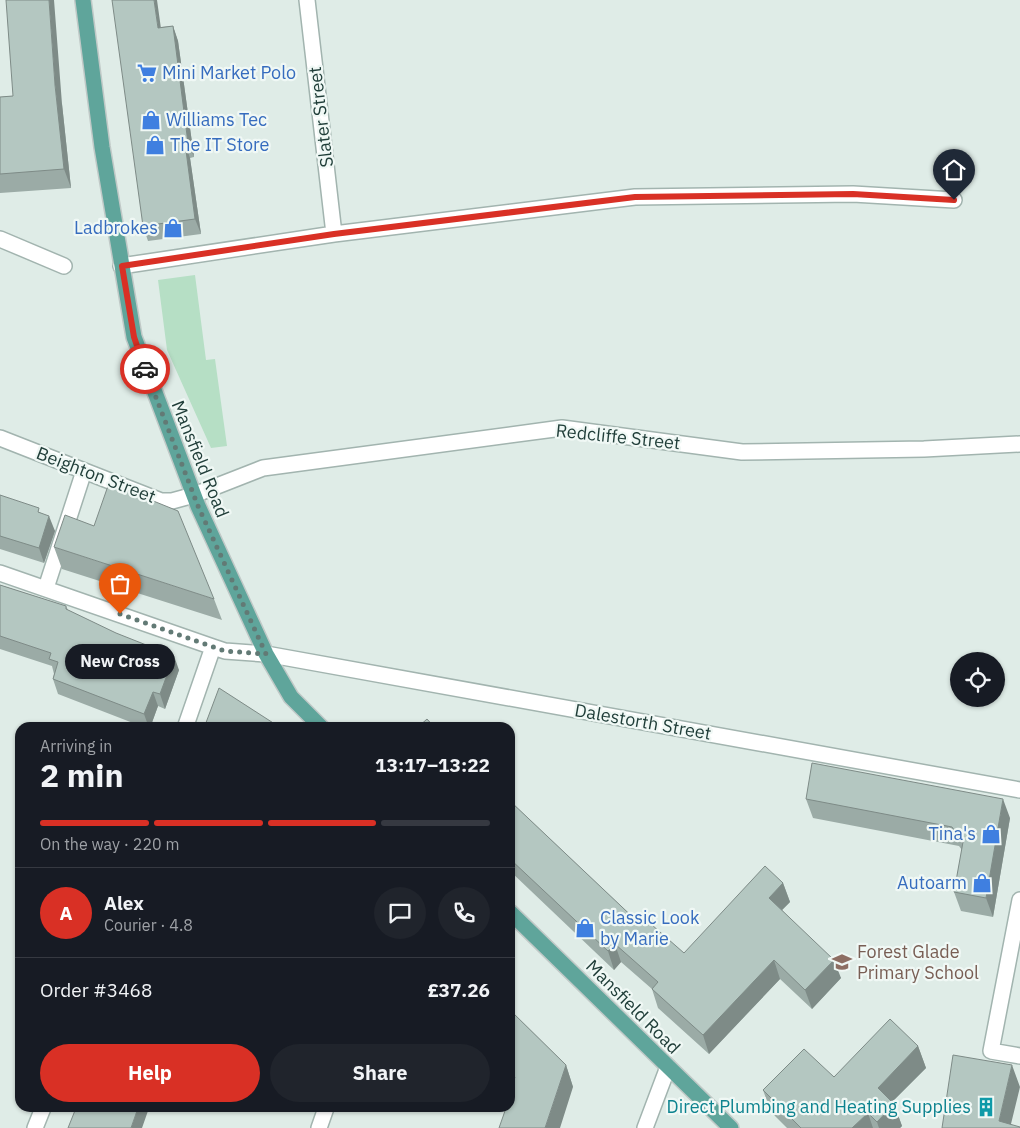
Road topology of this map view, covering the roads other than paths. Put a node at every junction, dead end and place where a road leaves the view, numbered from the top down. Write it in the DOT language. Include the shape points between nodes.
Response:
graph roads {
  1 [pos="84,0"];
  2 [pos="307,0"];
  3 [pos="954,200"];
  4 [pos="334,234"];
  5 [pos="0,239"];
  6 [pos="64,266"];
  7 [pos="122,266"];
  8 [pos="0,438"];
  9 [pos="1020,444"];
  10 [pos="84,471"];
  11 [pos="194,495"];
  12 [pos="0,573"];
  13 [pos="46,588"];
  14 [pos="213,647"];
  15 [pos="266,654"];
  16 [pos="187,722"];
  17 [pos="316,722"];
  18 [pos="1020,790"];
  19 [pos="1020,900"];
  20 [pos="515,917"];
  21 [pos="1020,1056"];
  22 [pos="668,1067"];
  23 [pos="41,1112"];
  24 [pos="325,1112"];
  25 [pos="35,1128"];
  26 [pos="319,1128"];
  27 [pos="645,1128"];
  28 [pos="731,1128"];
  1 -- 7 [label="main road, Mansfield Road" via="102,147"];
  2 -- 4 [label="street, Slater Street"];
  3 -- 4 [label="street" via="853,194 635,197"];
  4 -- 7 [label="street"];
  5 -- 6 [label="street"];
  7 -- 11 [label="main road, Mansfield Road" via="134,337"];
  8 -- 10 [label="street, Beighton Street"];
  9 -- 11 [label="street, Redcliffe Street" via="742,452 562,428 263,468"];
  10 -- 11 [label="street, Beighton Street" via="161,501"];
  10 -- 13 [label="street"];
  11 -- 15 [label="main road, Mansfield Road"];
  12 -- 13 [label="street, Dalestorth Street"];
  13 -- 14 [label="street, Dalestorth Street"];
  14 -- 15 [label="street, Dalestorth Street"];
  14 -- 16 [label="street"];
  15 -- 17 [label="main road, Mansfield Road" via="291,697"];
  15 -- 18 [label="street, Dalestorth Street"];
  19 -- 21 [label="street" via="991,1051"];
  20 -- 22 [label="main road, Mansfield Road"];
  22 -- 27 [label="street"];
  22 -- 28 [label="main road, Mansfield Road"];
  23 -- 25 [label="street"];
  24 -- 26 [label="street"];
}
